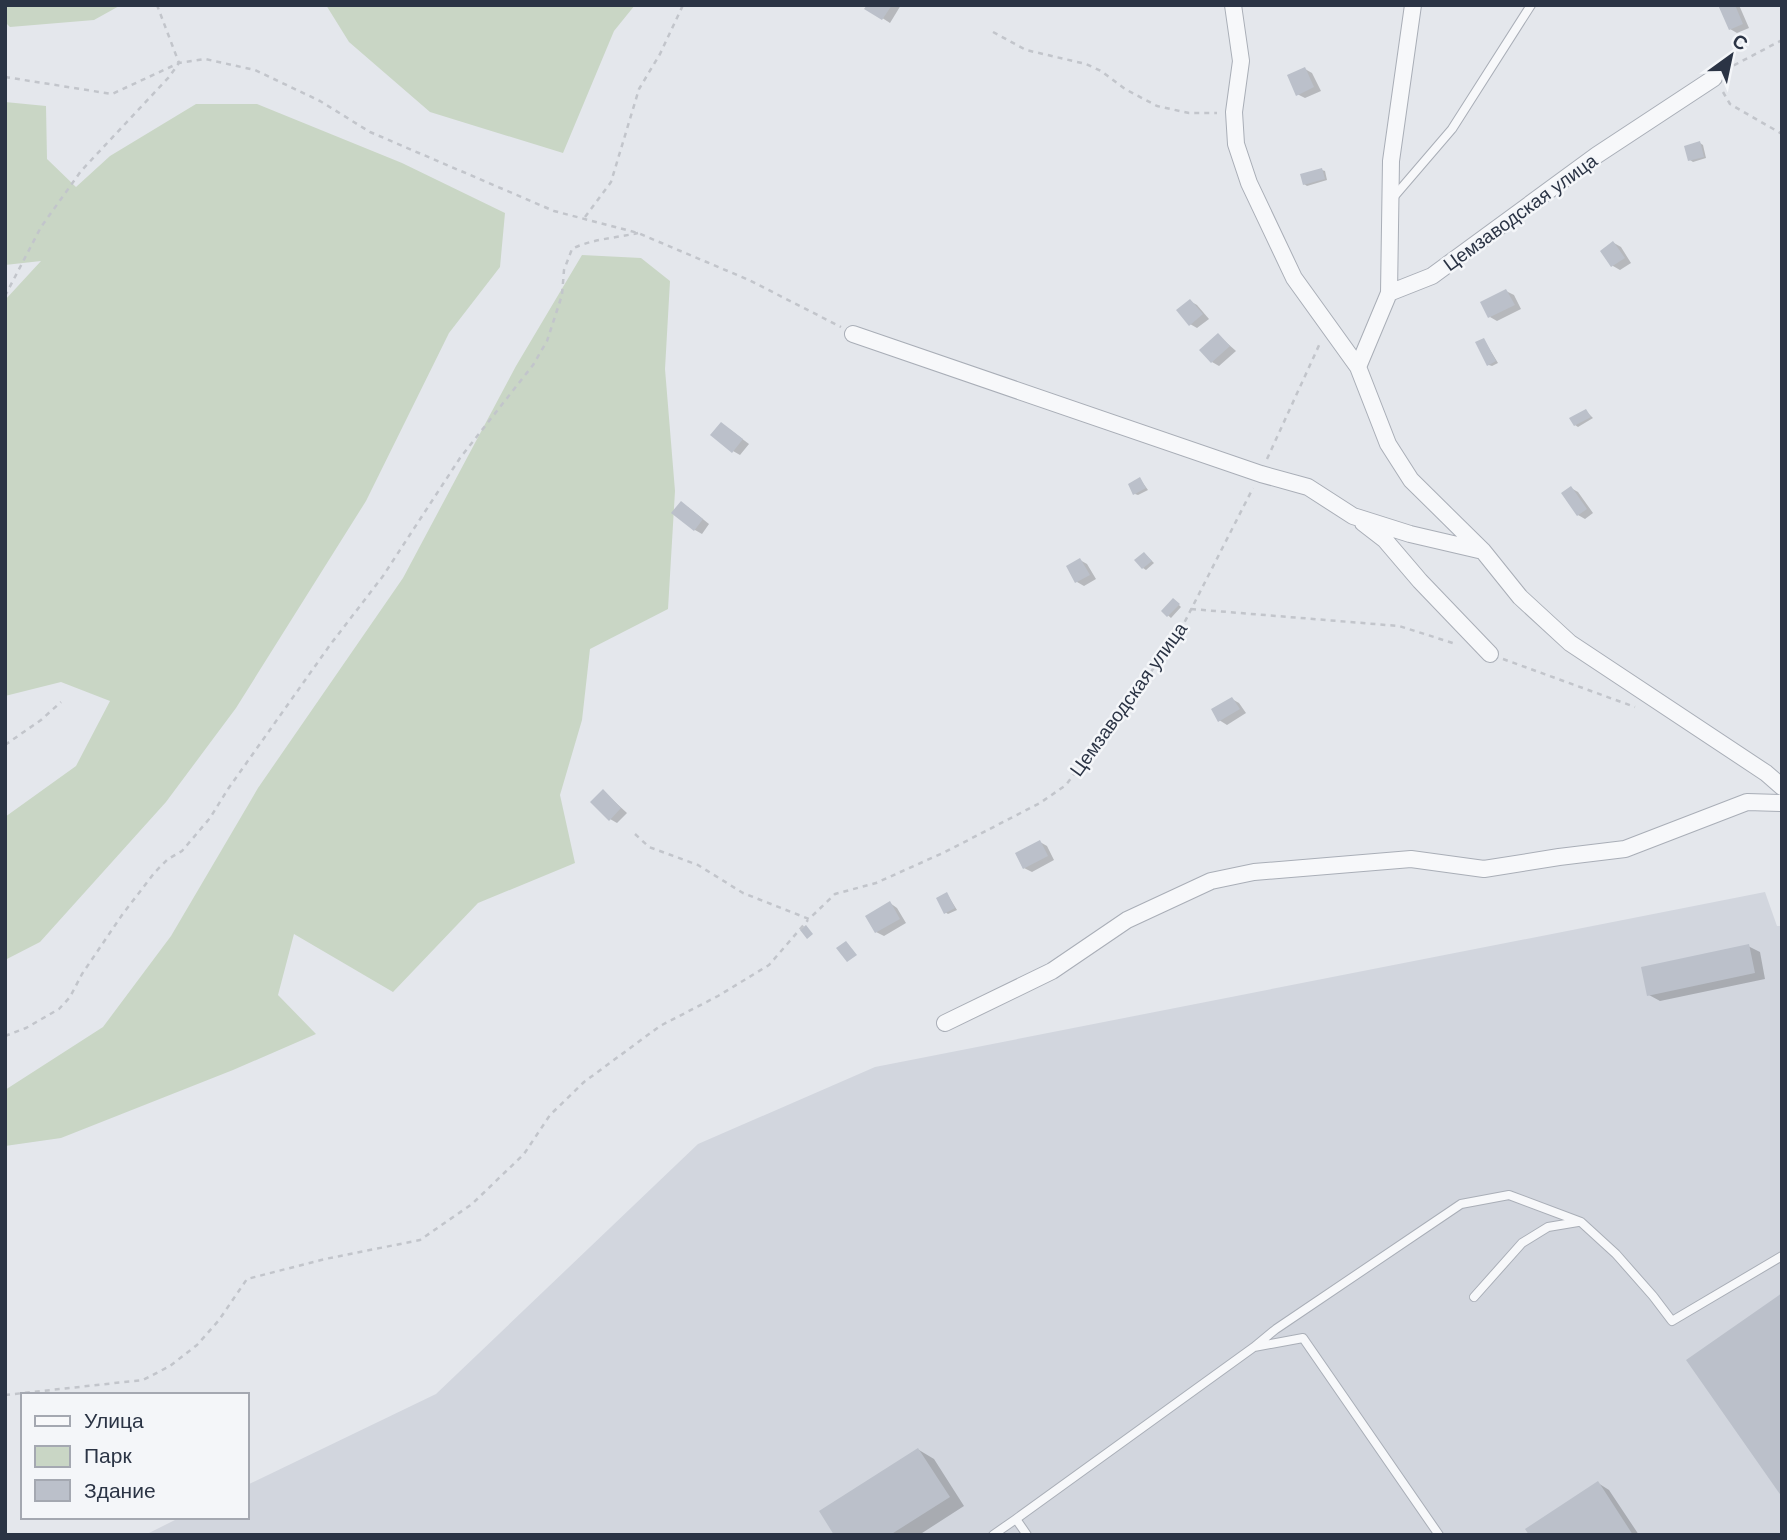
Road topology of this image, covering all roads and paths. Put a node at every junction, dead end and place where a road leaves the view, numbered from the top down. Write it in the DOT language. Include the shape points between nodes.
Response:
graph roads {
  1 [pos="157,5"];
  2 [pos="683,5"];
  3 [pos="1233,5"];
  4 [pos="1413,5"];
  5 [pos="1531,5"];
  6 [pos="993,32"];
  7 [pos="1782,40"];
  8 [pos="179,63"];
  9 [pos="5,77"];
  10 [pos="1714,78"];
  11 [pos="1234,112"];
  12 [pos="1782,134"];
  13 [pos="1390,202"];
  14 [pos="585,217"];
  15 [pos="638,233"];
  16 [pos="1389,293"];
  17 [pos="5,296"];
  18 [pos="1328,326"];
  19 [pos="853,334"];
  20 [pos="1358,367"];
  21 [pos="1261,474"];
  22 [pos="1353,516"];
  23 [pos="1483,551"];
  24 [pos="1191,609"];
  25 [pos="1464,646"];
  26 [pos="1490,654"];
  27 [pos="61,702"];
  28 [pos="1642,709"];
  29 [pos="5,745"];
  30 [pos="1782,787"];
  31 [pos="1782,803"];
  32 [pos="635,834"];
  33 [pos="809,919"];
  34 [pos="944,1023"];
  35 [pos="5,1036"];
  36 [pos="1581,1222"];
  37 [pos="1782,1256"];
  38 [pos="1474,1297"];
  39 [pos="1254,1347"];
  40 [pos="23,1393"];
  41 [pos="1016,1520"];
  42 [pos="993,1535"];
  43 [pos="1027,1535"];
  44 [pos="1439,1535"];
  1 -- 8 [label="path"];
  2 -- 14 [label="path" via="639,89 611,182"];
  3 -- 11 [label="street" via="1241,61"];
  4 -- 13 [label="street" via="1391,161"];
  5 -- 13 [label="lane" via="1452,129"];
  6 -- 11 [label="path" via="1026,50 1086,64 1157,106 1189,113"];
  7 -- 10 [label="path"];
  8 -- 9 [label="path" via="111,94"];
  8 -- 14 [label="path" via="205,59 255,70 320,101 370,132 554,211"];
  8 -- 17 [label="path" via="81,171 41,227"];
  10 -- 12 [label="path" via="1730,104"];
  10 -- 16 [label="street, Цемзаводская улица" via="1432,276"];
  11 -- 18 [label="street" via="1236,144 1249,183 1294,278"];
  13 -- 16 [label="street"];
  14 -- 15 [label="path"];
  15 -- 19 [label="path" via="749,280"];
  15 -- 35 [label="path" via="585,242 572,249 551,329 533,365 460,458 383,576 210,818 182,851 155,872 60,1009"];
  16 -- 20 [label="street"];
  18 -- 20 [label="street"];
  18 -- 21 [label="path, Цемзаводская улица"];
  19 -- 21 [label="street"];
  20 -- 23 [label="street" via="1388,444 1411,480"];
  21 -- 22 [label="street" via="1308,487"];
  21 -- 24 [label="path, Цемзаводская улица"];
  22 -- 23 [label="street"];
  22 -- 26 [label="street" via="1385,540"];
  23 -- 30 [label="street" via="1520,597 1570,643"];
  24 -- 25 [label="path" via="1399,626"];
  24 -- 33 [label="path, Цемзаводская улица" via="1177,637 1066,785 945,852 876,883 835,894"];
  26 -- 28 [label="path"];
  27 -- 29 [label="path"];
  31 -- 34 [label="street" via="1747,802 1625,849 1484,869 1411,859 1254,872 1212,881 1127,920 1052,971"];
  32 -- 33 [label="path" via="649,847 698,865 743,893"];
  33 -- 40 [label="path, Цемзаводская улица" via="769,965 660,1026 584,1082 550,1115 524,1154 472,1204 420,1240 247,1279 197,1345 143,1380"];
  36 -- 37 [label="lane" via="1616,1254 1672,1321"];
  36 -- 38 [label="lane" via="1548,1227 1522,1243"];
  36 -- 39 [label="lane" via="1509,1195 1461,1204"];
  39 -- 41 [label="lane"];
  39 -- 44 [label="lane" via="1303,1338"];
  41 -- 42 [label="lane"];
  41 -- 43 [label="lane"];
}
